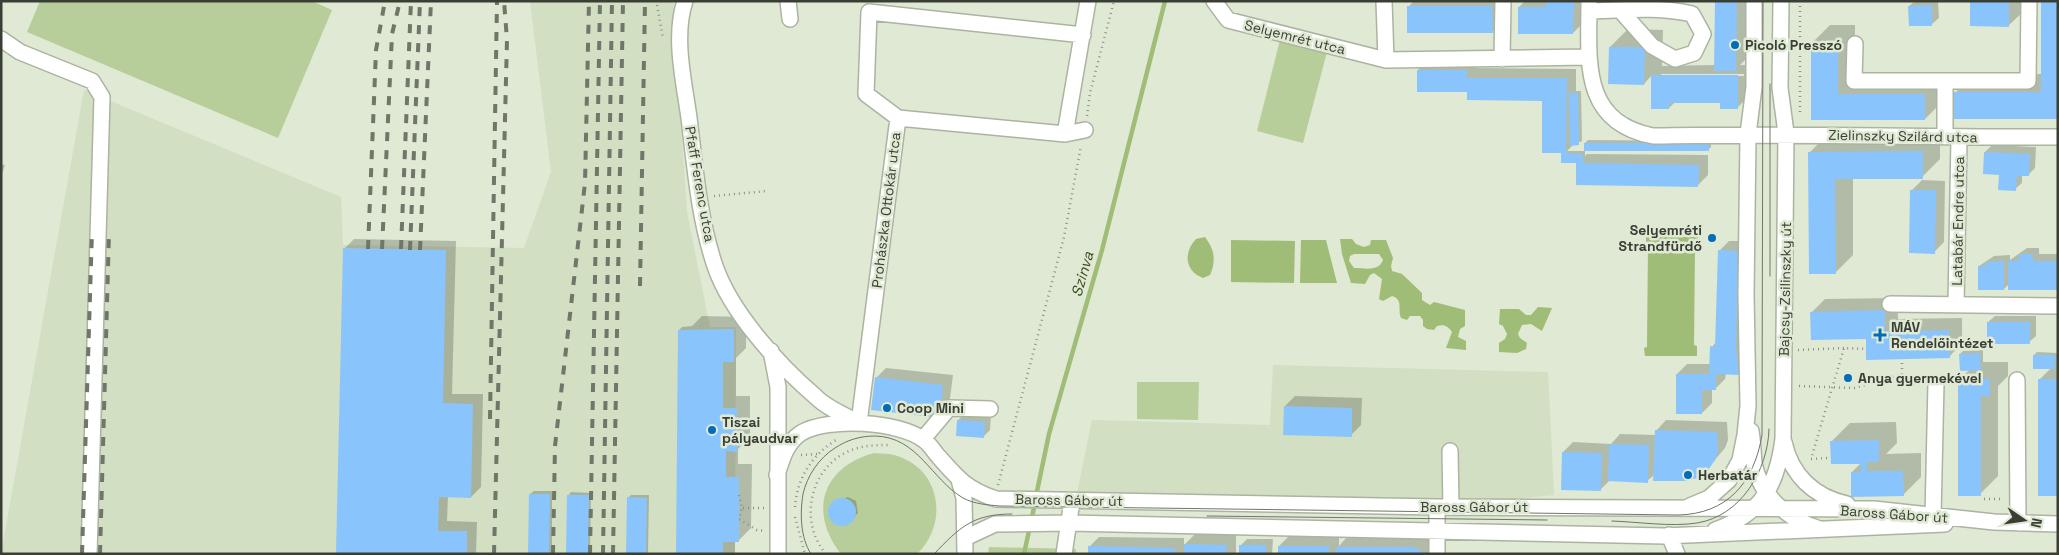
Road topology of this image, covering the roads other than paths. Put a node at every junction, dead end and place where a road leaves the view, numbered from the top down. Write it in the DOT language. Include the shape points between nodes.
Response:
graph roads {
  1 [pos="685,1"];
  2 [pos="788,1"];
  3 [pos="1088,1"];
  4 [pos="1214,1"];
  5 [pos="1384,1"];
  6 [pos="1503,1"];
  7 [pos="1754,1"];
  8 [pos="1781,1"];
  9 [pos="2029,1"];
  10 [pos="1589,6"];
  11 [pos="1620,10"];
  12 [pos="790,19"];
  13 [pos="1083,35"];
  14 [pos="1,39"];
  15 [pos="1855,44"];
  16 [pos="1589,57"];
  17 [pos="1502,59"];
  18 [pos="1386,60"];
  19 [pos="1945,81"];
  20 [pos="898,118"];
  21 [pos="1084,130"];
  22 [pos="1786,133"];
  23 [pos="1065,134"];
  24 [pos="1748,134"];
  25 [pos="2058,137"];
  26 [pos="1952,138"];
  27 [pos="1890,304"];
  28 [pos="1956,305"];
  29 [pos="2058,306"];
  30 [pos="770,350"];
  31 [pos="2017,380"];
  32 [pos="1936,383"];
  33 [pos="1748,406"];
  34 [pos="990,409"];
  35 [pos="859,423"];
  36 [pos="924,439"];
  37 [pos="1783,439"];
  38 [pos="1450,451"];
  39 [pos="777,475"];
  40 [pos="959,480"];
  41 [pos="1767,493"];
  42 [pos="1072,501"];
  43 [pos="1444,507"];
  44 [pos="1753,508"];
  45 [pos="1678,509"];
  46 [pos="1868,509"];
  47 [pos="1781,510"];
  48 [pos="1933,516"];
  49 [pos="1994,522"];
  50 [pos="2018,523"];
  51 [pos="1069,524"];
  52 [pos="2058,524"];
  53 [pos="1437,530"];
  54 [pos="1823,530"];
  55 [pos="1669,535"];
  56 [pos="1700,535"];
  57 [pos="965,538"];
  58 [pos="89,554"];
  59 [pos="778,554"];
  60 [pos="955,554"];
  61 [pos="965,554"];
  62 [pos="1064,554"];
  63 [pos="1437,554"];
  64 [pos="1677,554"];
  1 -- 30 [label="street, Pfaff Ferenc utca" via="680,34 682,69 700,197 715,264 726,291"];
  2 -- 12 [label="street"];
  3 -- 13 [label="street"];
  4 -- 18 [label="street, Selyemrét utca" via="1228,20"];
  5 -- 18 [label="street"];
  6 -- 17 [label="street"];
  7 -- 24 [label="street" via="1754,86"];
  8 -- 22 [label="street, Bajcsy-Zsilinszky út" via="1780,88"];
  9 -- 19 [label="street" via="2028,82"];
  10 -- 11 [label="street"];
  10 -- 16 [label="street, Zielinszky Szilárd utca"];
  11 -- 11 [label="street" via="1668,8 1692,14 1704,34 1694,53 1675,59 1652,46"];
  13 -- 20 [label="street, Prohászka Ottokár utca" via="869,12 866,94"];
  13 -- 23 [label="street"];
  14 -- 58 [label="street" via="20,52 92,81 102,97"];
  15 -- 19 [label="street" via="1854,81"];
  16 -- 17 [label="street, Selyemrét utca"];
  16 -- 24 [label="street, Zielinszky Szilárd utca" via="1591,80 1598,102 1612,118 1634,132 1653,136"];
  17 -- 18 [label="street, Selyemrét utca"];
  19 -- 26 [label="street, Latabár Endre utca"];
  20 -- 23 [label="street"];
  20 -- 35 [label="street, Prohászka Ottokár utca"];
  21 -- 23 [label="street"];
  22 -- 24 [label="street, Zielinszky Szilárd utca"];
  22 -- 26 [label="street, Zielinszky Szilárd utca"];
  22 -- 37 [label="street, Bajcsy-Zsilinszky út"];
  24 -- 33 [label="street"];
  25 -- 26 [label="street, Zielinszky Szilárd utca"];
  26 -- 28 [label="street, Latabár Endre utca"];
  27 -- 28 [label="street, Latabár Endre utca"];
  28 -- 29 [label="street, Latabár Endre utca"];
  30 -- 35 [label="street, Pfaff Ferenc utca" via="817,398"];
  30 -- 39 [label="street" via="778,386"];
  31 -- 50 [label="street"];
  32 -- 48 [label="street"];
  33 -- 41 [label="street" via="1754,463"];
  33 -- 45 [label="street" via="1743,449 1729,480 1709,498"];
  34 -- 36 [label="street" via="949,408"];
  35 -- 36 [label="street" via="891,427"];
  35 -- 39 [label="street" via="828,424 801,434 783,455"];
  36 -- 40 [label="street"];
  37 -- 41 [label="street, Bajcsy-Zsilinszky út" via="1777,470"];
  37 -- 46 [label="street" via="1792,466 1810,488 1836,502"];
  38 -- 43 [label="street"];
  39 -- 59 [label="street"];
  40 -- 42 [label="street, Baross Gábor út" via="976,492 996,499"];
  40 -- 57 [label="street" via="964,498"];
  41 -- 44 [label="street, Bajcsy-Zsilinszky út"];
  41 -- 47 [label="street"];
  42 -- 43 [label="street, Baross Gábor út"];
  42 -- 51 [label="street"];
  43 -- 45 [label="street, Baross Gábor út"];
  43 -- 53 [label="street"];
  44 -- 45 [label="street, Baross Gábor út"];
  44 -- 47 [label="street, Baross Gábor út"];
  44 -- 56 [label="street, Bajcsy-Zsilinszky út" via="1733,523"];
  46 -- 47 [label="street, Baross Gábor út"];
  46 -- 48 [label="street, Baross Gábor út"];
  47 -- 54 [label="street"];
  48 -- 49 [label="street, Baross Gábor út"];
  49 -- 50 [label="street, Baross Gábor út"];
  49 -- 54 [label="street, Baross Gábor út"];
  50 -- 52 [label="street, Baross Gábor út"];
  51 -- 53 [label="street, Baross Gábor út"];
  51 -- 57 [label="street, Baross Gábor út" via="995,524"];
  51 -- 62 [label="street"];
  53 -- 55 [label="street, Baross Gábor út"];
  53 -- 63 [label="street"];
  54 -- 56 [label="street, Baross Gábor út"];
  55 -- 56 [label="street, Baross Gábor út"];
  55 -- 64 [label="street"];
  57 -- 60 [label="street"];
  57 -- 61 [label="street"];
}
